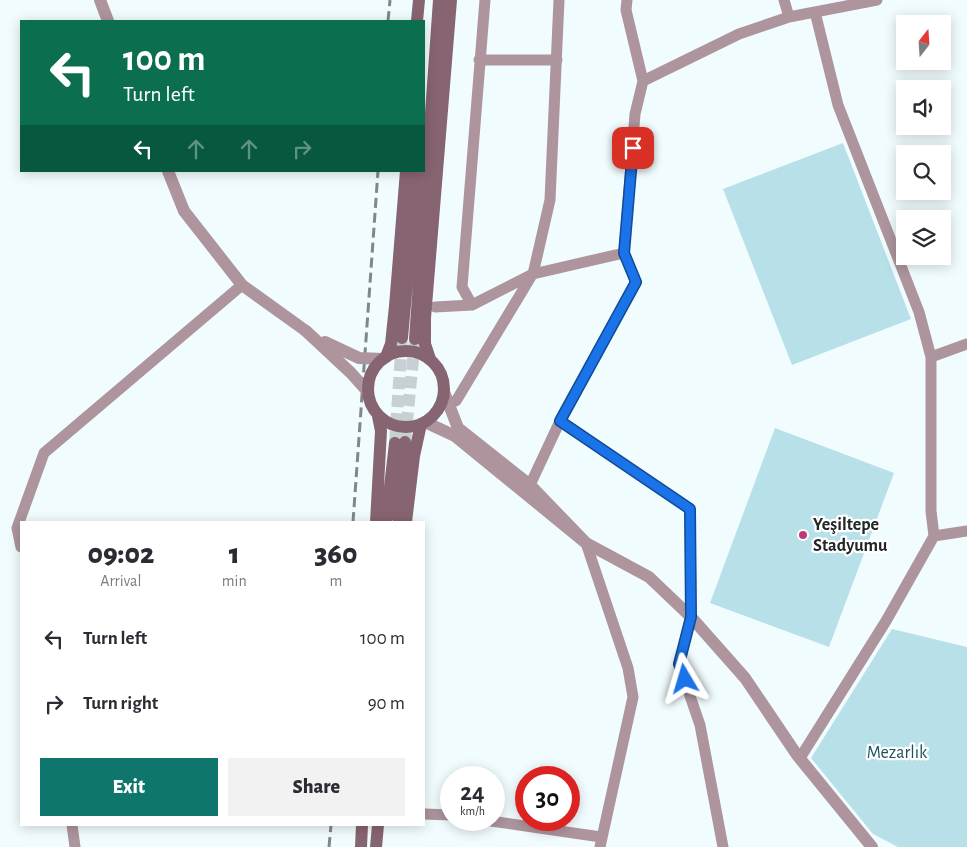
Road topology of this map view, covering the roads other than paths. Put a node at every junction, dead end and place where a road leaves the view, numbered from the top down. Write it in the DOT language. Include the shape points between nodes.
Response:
graph roads {
  1 [pos="100,0"];
  2 [pos="419,0"];
  3 [pos="431,0"];
  4 [pos="439,0"];
  5 [pos="451,0"];
  6 [pos="484,0"];
  7 [pos="559,0"];
  8 [pos="627,0"];
  9 [pos="784,0"];
  10 [pos="877,0"];
  11 [pos="815,12"];
  12 [pos="789,17"];
  13 [pos="108,20"];
  14 [pos="417,20"];
  15 [pos="479,60"];
  16 [pos="557,60"];
  17 [pos="425,73"];
  18 [pos="643,81"];
  19 [pos="168,172"];
  20 [pos="406,172"];
  21 [pos="417,172"];
  22 [pos="624,253"];
  23 [pos="533,274"];
  24 [pos="242,285"];
  25 [pos="472,305"];
  26 [pos="435,307"];
  27 [pos="306,331"];
  28 [pos="402,338"];
  29 [pos="415,339"];
  30 [pos="967,344"];
  31 [pos="931,357"];
  32 [pos="384,358"];
  33 [pos="430,359"];
  34 [pos="368,392"];
  35 [pos="444,392"];
  36 [pos="456,401"];
  37 [pos="378,416"];
  38 [pos="560,421"];
  39 [pos="423,423"];
  40 [pos="507,472"];
  41 [pos="530,485"];
  42 [pos="403,520"];
  43 [pos="376,521"];
  44 [pos="386,521"];
  45 [pos="967,531"];
  46 [pos="934,536"];
  47 [pos="20,542"];
  48 [pos="586,543"];
  49 [pos="691,617"];
  50 [pos="800,758"];
  51 [pos="425,814"];
  52 [pos="440,815"];
  53 [pos="505,824"];
  54 [pos="72,826"];
  55 [pos="362,826"];
  56 [pos="378,826"];
  57 [pos="600,842"];
  58 [pos="75,847"];
  59 [pos="361,847"];
  60 [pos="376,847"];
  61 [pos="723,847"];
  62 [pos="872,847"];
  1 -- 13 [label="street"];
  2 -- 14 [label="main road"];
  3 -- 17 [label="main road"];
  4 -- 29 [label="main road"];
  5 -- 33 [label="main road" via="425,318 425,344"];
  6 -- 15 [label="street"];
  7 -- 16 [label="street"];
  8 -- 18 [label="street" via="626,10"];
  9 -- 12 [label="street"];
  10 -- 11 [label="street"];
  11 -- 12 [label="street"];
  11 -- 31 [label="street" via="838,105 919,312"];
  12 -- 18 [label="street" via="739,34"];
  15 -- 16 [label="street"];
  15 -- 25 [label="street" via="462,287"];
  16 -- 23 [label="street" via="550,200"];
  18 -- 22 [label="street" via="635,114"];
  19 -- 24 [label="street" via="184,211"];
  20 -- 32 [label="main road" via="396,306 391,344"];
  21 -- 28 [label="main road"];
  22 -- 23 [label="street"];
  22 -- 38 [label="street" via="636,282"];
  23 -- 25 [label="street"];
  23 -- 36 [label="street"];
  24 -- 27 [label="street"];
  24 -- 47 [label="street" via="44,453 17,528"];
  25 -- 26 [label="street"];
  27 -- 32 [label="street, bridge" via="358,358"];
  27 -- 34 [label="street, bridge"];
  30 -- 31 [label="street"];
  31 -- 46 [label="street" via="931,510"];
  32 -- 33 [label="main road, bridge" via="407,351"];
  32 -- 34 [label="main road, bridge" via="374,368"];
  33 -- 35 [label="main road, bridge" via="438,368"];
  34 -- 37 [label="main road, bridge"];
  35 -- 39 [label="main road, bridge" via="442,404 435,415"];
  35 -- 40 [label="street" via="458,428"];
  37 -- 39 [label="main road, bridge" via="401,427"];
  37 -- 43 [label="main road" via="381,431"];
  38 -- 41 [label="street"];
  38 -- 49 [label="street" via="690,509"];
  39 -- 40 [label="street" via="455,436"];
  39 -- 42 [label="main road"];
  40 -- 41 [label="street"];
  40 -- 48 [label="street"];
  41 -- 48 [label="street"];
  42 -- 44 [label="main road" via="400,442"];
  45 -- 46 [label="street"];
  46 -- 50 [label="street" via="886,621"];
  48 -- 49 [label="street" via="649,577"];
  48 -- 57 [label="street" via="628,668 633,697"];
  49 -- 50 [label="street" via="745,678"];
  49 -- 61 [label="street" via="679,664 700,725"];
  50 -- 62 [label="street"];
  51 -- 52 [label="street"];
  53 -- 57 [label="street"];
  54 -- 58 [label="street"];
  55 -- 59 [label="main road"];
  56 -- 60 [label="main road"];
}
